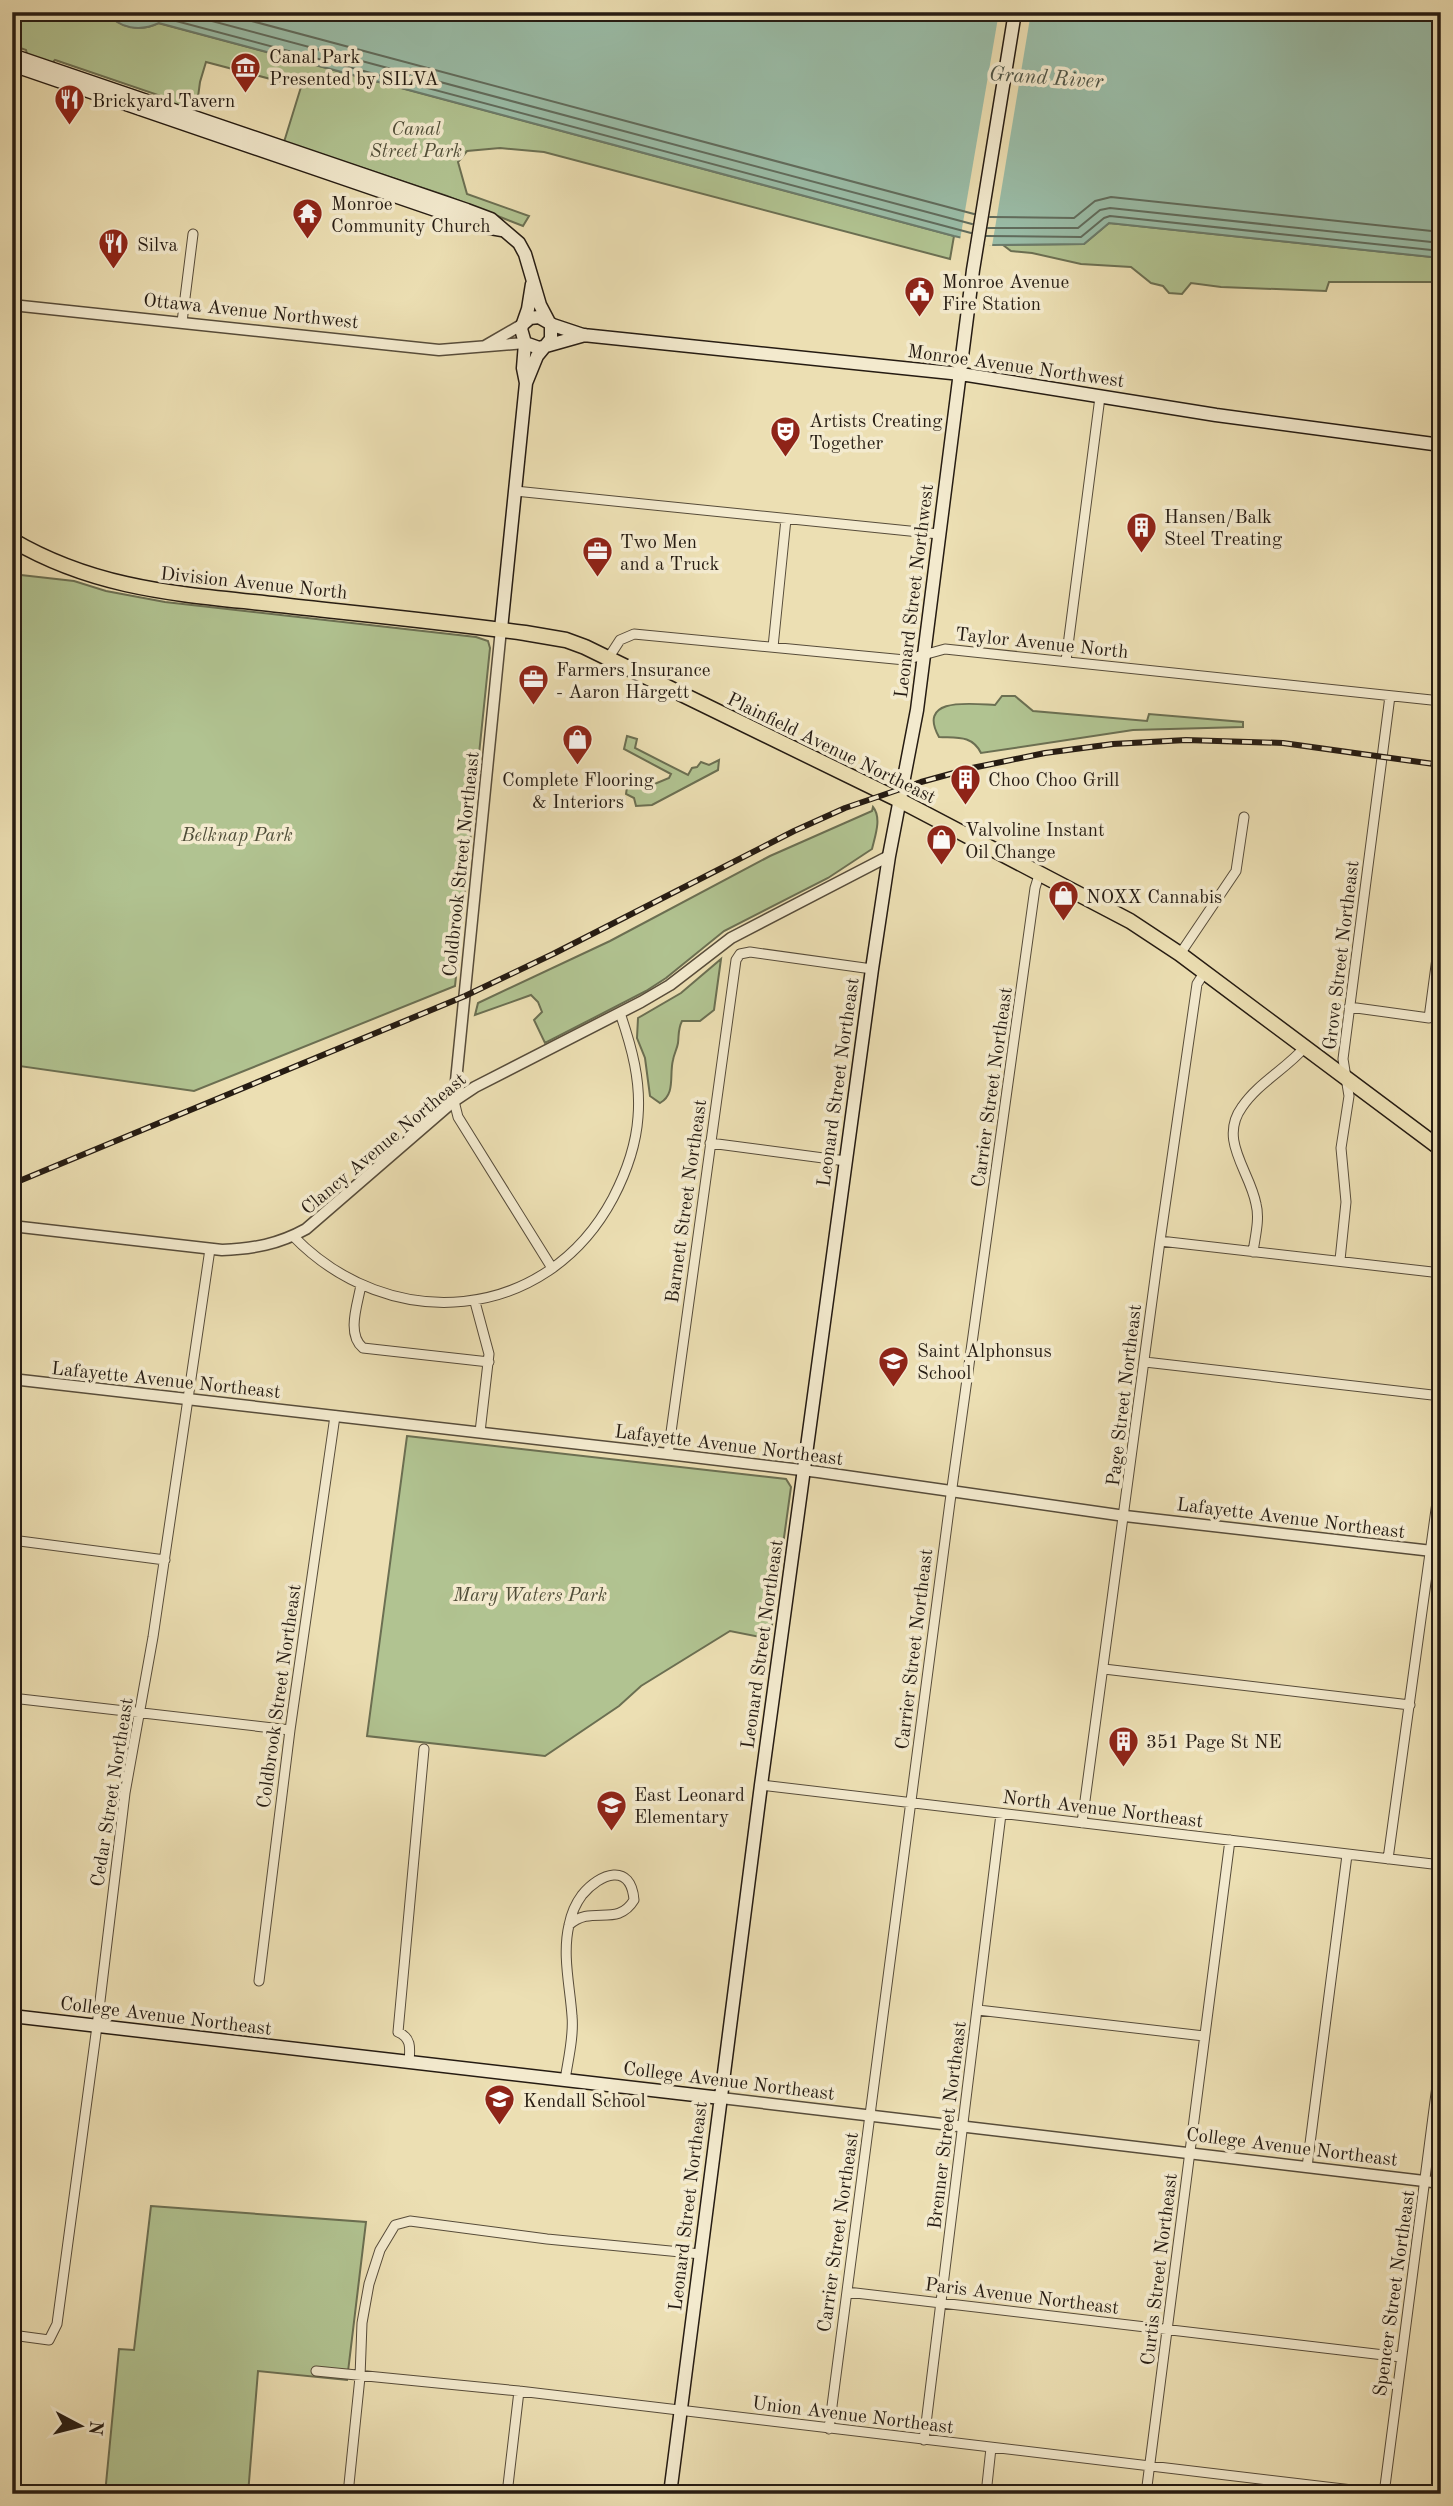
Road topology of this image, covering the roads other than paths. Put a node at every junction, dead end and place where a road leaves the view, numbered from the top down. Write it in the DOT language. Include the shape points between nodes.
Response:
graph roads {
  1 [pos="1014,12"];
  2 [pos="12,55"];
  3 [pos="12,65"];
  4 [pos="502,230"];
  5 [pos="193,234"];
  6 [pos="532,283"];
  7 [pos="12,305"];
  8 [pos="182,322"];
  9 [pos="548,323"];
  10 [pos="523,324"];
  11 [pos="585,335"];
  12 [pos="525,343"];
  13 [pos="485,346"];
  14 [pos="544,346"];
  15 [pos="961,374"];
  16 [pos="526,383"];
  17 [pos="1100,397"];
  18 [pos="1441,445"];
  19 [pos="515,491"];
  20 [pos="786,519"];
  21 [pos="939,534"];
  22 [pos="12,541"];
  23 [pos="500,629"];
  24 [pos="773,648"];
  25 [pos="925,654"];
  26 [pos="609,657"];
  27 [pos="1066,662"];
  28 [pos="1390,696"];
  29 [pos="1441,701"];
  30 [pos="901,801"];
  31 [pos="1244,817"];
  32 [pos="889,856"];
  33 [pos="1040,874"];
  34 [pos="1441,928"];
  35 [pos="1180,954"];
  36 [pos="872,968"];
  37 [pos="1204,973"];
  38 [pos="1349,1007"];
  39 [pos="620,1013"];
  40 [pos="1305,1047"];
  41 [pos="1346,1078"];
  42 [pos="454,1101"];
  43 [pos="710,1143"];
  44 [pos="1441,1149"];
  45 [pos="846,1161"];
  46 [pos="12,1226"];
  47 [pos="293,1236"];
  48 [pos="1160,1241"];
  49 [pos="209,1249"];
  50 [pos="1252,1252"];
  51 [pos="1340,1260"];
  52 [pos="552,1268"];
  53 [pos="1441,1273"];
  54 [pos="361,1285"];
  55 [pos="475,1302"];
  56 [pos="489,1362"];
  57 [pos="1144,1362"];
  58 [pos="12,1379"];
  59 [pos="1441,1396"];
  60 [pos="188,1398"];
  61 [pos="335,1416"];
  62 [pos="480,1432"];
  63 [pos="668,1454"];
  64 [pos="804,1471"];
  65 [pos="1441,1473"];
  66 [pos="951,1491"];
  67 [pos="1125,1516"];
  68 [pos="12,1539"];
  69 [pos="1435,1551"];
  70 [pos="164,1560"];
  71 [pos="1104,1669"];
  72 [pos="12,1698"];
  73 [pos="1410,1705"];
  74 [pos="140,1712"];
  75 [pos="290,1730"];
  76 [pos="424,1749"];
  77 [pos="761,1785"];
  78 [pos="911,1802"];
  79 [pos="1001,1814"];
  80 [pos="1082,1823"];
  81 [pos="1230,1840"];
  82 [pos="1347,1855"];
  83 [pos="1388,1859"];
  84 [pos="1441,1866"];
  85 [pos="569,1925"];
  86 [pos="259,1981"];
  87 [pos="978,2010"];
  88 [pos="12,2016"];
  89 [pos="97,2026"];
  90 [pos="1204,2036"];
  91 [pos="1441,2056"];
  92 [pos="409,2062"];
  93 [pos="565,2080"];
  94 [pos="721,2098"];
  95 [pos="870,2116"];
  96 [pos="964,2127"];
  97 [pos="1191,2154"];
  98 [pos="1307,2167"];
  99 [pos="1425,2181"];
  100 [pos="1441,2183"];
  101 [pos="701,2254"];
  102 [pos="847,2292"];
  103 [pos="940,2304"];
  104 [pos="1168,2330"];
  105 [pos="12,2335"];
  106 [pos="1401,2357"];
  107 [pos="316,2371"];
  108 [pos="360,2377"];
  109 [pos="519,2391"];
  110 [pos="680,2411"];
  111 [pos="829,2429"];
  112 [pos="924,2440"];
  113 [pos="991,2448"];
  114 [pos="1150,2467"];
  115 [pos="348,2494"];
  116 [pos="507,2494"];
  117 [pos="670,2494"];
  118 [pos="986,2494"];
  119 [pos="1146,2494"];
  120 [pos="1385,2494"];
  1 -- 15 [label="main road, Leonard Street Northwest"];
  2 -- 4 [label="main road" via="455,205 491,219"];
  3 -- 4 [label="main road"];
  4 -- 6 [label="main road" via="522,248"];
  5 -- 8 [label="street"];
  6 -- 9 [label="main road"];
  6 -- 10 [label="main road"];
  7 -- 8 [label="street, Ottawa Avenue Northwest"];
  8 -- 13 [label="street, Ottawa Avenue Northwest" via="439,350"];
  9 -- 10 [label="main road, Ottawa Avenue Northwest" via="536,317"];
  9 -- 11 [label="main road, Monroe Avenue Northwest"];
  9 -- 14 [label="main road" via="552,333"];
  10 -- 12 [label="main road" via="520,332"];
  10 -- 13 [label="street, Ottawa Avenue Northwest"];
  11 -- 14 [label="main road, Monroe Avenue Northwest"];
  11 -- 15 [label="main road, Monroe Avenue Northwest"];
  12 -- 13 [label="street, Ottawa Avenue Northwest"];
  12 -- 14 [label="main road, Monroe Avenue Northwest"];
  12 -- 16 [label="main road"];
  14 -- 16 [label="main road"];
  15 -- 17 [label="main road, Monroe Avenue Northwest"];
  15 -- 21 [label="main road, Leonard Street Northwest"];
  16 -- 19 [label="main road"];
  17 -- 18 [label="main road, Monroe Avenue Northwest"];
  17 -- 27 [label="street"];
  19 -- 20 [label="street"];
  19 -- 23 [label="main road"];
  20 -- 21 [label="street"];
  20 -- 24 [label="street"];
  21 -- 25 [label="main road, Leonard Street Northwest"];
  22 -- 23 [label="main road, Division Avenue North" via="72,569 126,586"];
  23 -- 26 [label="main road, Plainfield Avenue Northeast" via="566,640"];
  23 -- 42 [label="street, Coldbrook Street Northeast"];
  24 -- 25 [label="street, Taylor Avenue North" via="905,660"];
  24 -- 26 [label="street, Taylor Avenue North" via="634,634 620,640"];
  25 -- 27 [label="street, Taylor Avenue North" via="944,649"];
  25 -- 30 [label="main road, Leonard Street Northwest"];
  26 -- 30 [label="main road, Plainfield Avenue Northeast"];
  27 -- 28 [label="street, Taylor Avenue North"];
  28 -- 29 [label="street, Taylor Avenue North"];
  28 -- 38 [label="street, Grove Street Northeast"];
  30 -- 32 [label="main road, Leonard Street Northeast"];
  30 -- 33 [label="main road, Plainfield Avenue Northeast"];
  31 -- 35 [label="street" via="1236,872"];
  32 -- 36 [label="main road, Leonard Street Northeast"];
  32 -- 39 [label="street, Clancy Avenue Northeast" via="731,938 670,985"];
  33 -- 35 [label="main road, Plainfield Avenue Northeast" via="1135,924"];
  33 -- 66 [label="street, Carrier Street Northeast"];
  34 -- 38 [label="street" via="1429,1018"];
  35 -- 37 [label="main road, Plainfield Avenue Northeast"];
  36 -- 43 [label="street, Barnett Street Northeast" via="740,954"];
  36 -- 45 [label="main road, Leonard Street Northeast"];
  37 -- 40 [label="main road, Plainfield Avenue Northeast"];
  37 -- 48 [label="street, Page Street Northeast" via="1197,984"];
  38 -- 41 [label="street, Grove Street Northeast" via="1343,1059"];
  39 -- 42 [label="street, Clancy Avenue Northeast"];
  39 -- 52 [label="street" via="638,1083 632,1150 599,1221"];
  40 -- 41 [label="main road, Plainfield Avenue Northeast"];
  40 -- 50 [label="street" via="1249,1098 1236,1116 1235,1153 1257,1205"];
  41 -- 44 [label="main road, Plainfield Avenue Northeast"];
  41 -- 51 [label="street, Grove Street Northeast" via="1349,1096 1340,1148 1346,1216"];
  42 -- 47 [label="street, Clancy Avenue Northeast"];
  42 -- 52 [label="street" via="458,1117"];
  43 -- 45 [label="street"];
  43 -- 63 [label="street, Barnett Street Northeast"];
  45 -- 64 [label="main road, Leonard Street Northeast"];
  46 -- 49 [label="street, Clancy Avenue Northeast"];
  47 -- 49 [label="street, Clancy Avenue Northeast" via="260,1247"];
  47 -- 54 [label="street"];
  48 -- 50 [label="street"];
  48 -- 57 [label="street, Page Street Northeast"];
  49 -- 60 [label="street, Cedar Street Northeast"];
  50 -- 51 [label="street"];
  51 -- 53 [label="street"];
  52 -- 55 [label="street" via="522,1286"];
  54 -- 55 [label="street" via="427,1303"];
  54 -- 56 [label="street" via="354,1332 363,1348"];
  55 -- 56 [label="street"];
  56 -- 62 [label="street"];
  57 -- 59 [label="street"];
  57 -- 67 [label="street, Page Street Northeast"];
  58 -- 60 [label="street, Lafayette Avenue Northeast"];
  60 -- 61 [label="street, Lafayette Avenue Northeast"];
  60 -- 70 [label="street, Cedar Street Northeast"];
  61 -- 62 [label="street, Lafayette Avenue Northeast"];
  61 -- 75 [label="street, Coldbrook Street Northeast"];
  62 -- 63 [label="street, Lafayette Avenue Northeast"];
  63 -- 64 [label="street, Lafayette Avenue Northeast"];
  64 -- 66 [label="street, Lafayette Avenue Northeast"];
  64 -- 77 [label="main road, Leonard Street Northeast"];
  65 -- 69 [label="street"];
  66 -- 67 [label="street, Lafayette Avenue Northeast"];
  66 -- 78 [label="street, Carrier Street Northeast"];
  67 -- 69 [label="street, Lafayette Avenue Northeast"];
  67 -- 71 [label="street, Page Street Northeast"];
  68 -- 70 [label="street"];
  69 -- 73 [label="street"];
  70 -- 74 [label="street, Cedar Street Northeast"];
  71 -- 73 [label="street"];
  71 -- 80 [label="street, Page Street Northeast"];
  72 -- 74 [label="street"];
  73 -- 83 [label="street"];
  74 -- 75 [label="street"];
  74 -- 89 [label="street, Cedar Street Northeast" via="125,1793"];
  75 -- 86 [label="street, Coldbrook Street Northeast"];
  76 -- 92 [label="street" via="398,2032 410,2042"];
  77 -- 78 [label="street, North Avenue Northeast"];
  77 -- 94 [label="main road, Leonard Street Northeast"];
  78 -- 79 [label="street, North Avenue Northeast"];
  78 -- 95 [label="street, Carrier Street Northeast"];
  79 -- 80 [label="street, North Avenue Northeast"];
  79 -- 87 [label="street, Brenner Street Northeast"];
  80 -- 81 [label="street, North Avenue Northeast"];
  81 -- 82 [label="street, North Avenue Northeast"];
  81 -- 90 [label="street, Curtis Street Northeast"];
  82 -- 83 [label="street, North Avenue Northeast"];
  82 -- 98 [label="street"];
  83 -- 84 [label="street, North Avenue Northeast"];
  85 -- 85 [label="street" via="586,1914 617,1914 628,1909 634,1900 631,1884 624,1877 603,1877 581,1896"];
  85 -- 93 [label="street" via="567,1977 573,2019"];
  87 -- 90 [label="street"];
  87 -- 96 [label="street, Brenner Street Northeast"];
  88 -- 89 [label="main road, College Avenue Northeast"];
  89 -- 92 [label="main road, College Avenue Northeast"];
  89 -- 105 [label="street, Cedar Street Northeast" via="55,2330 49,2340"];
  90 -- 97 [label="street, Curtis Street Northeast"];
  91 -- 99 [label="street, Spencer Street Northeast"];
  92 -- 93 [label="main road, College Avenue Northeast"];
  93 -- 94 [label="main road, College Avenue Northeast"];
  94 -- 95 [label="street, College Avenue Northeast"];
  94 -- 101 [label="main road, Leonard Street Northeast"];
  95 -- 96 [label="street, College Avenue Northeast"];
  95 -- 102 [label="street, Carrier Street Northeast"];
  96 -- 97 [label="street, College Avenue Northeast"];
  96 -- 103 [label="street, Brenner Street Northeast"];
  97 -- 98 [label="street, College Avenue Northeast"];
  97 -- 104 [label="street, Curtis Street Northeast"];
  98 -- 99 [label="street, College Avenue Northeast"];
  99 -- 100 [label="street, College Avenue Northeast"];
  99 -- 106 [label="street, Spencer Street Northeast"];
  101 -- 108 [label="street" via="410,2221 396,2225 369,2284 359,2344"];
  101 -- 110 [label="main road, Leonard Street Northeast"];
  102 -- 103 [label="street, Paris Avenue Northeast"];
  102 -- 111 [label="street, Carrier Street Northeast"];
  103 -- 104 [label="street, Paris Avenue Northeast"];
  103 -- 112 [label="street, Brenner Street Northeast"];
  104 -- 106 [label="street, Paris Avenue Northeast"];
  104 -- 114 [label="street, Curtis Street Northeast"];
  106 -- 120 [label="street, Spencer Street Northeast"];
  107 -- 108 [label="street, Union Avenue Northeast"];
  108 -- 109 [label="street, Union Avenue Northeast"];
  108 -- 115 [label="street"];
  109 -- 110 [label="street, Union Avenue Northeast"];
  109 -- 116 [label="street"];
  110 -- 111 [label="street, Union Avenue Northeast"];
  110 -- 117 [label="main road, Leonard Street Northeast"];
  111 -- 112 [label="street, Union Avenue Northeast"];
  112 -- 113 [label="street, Union Avenue Northeast"];
  113 -- 114 [label="street, Union Avenue Northeast"];
  113 -- 118 [label="street"];
  114 -- 119 [label="street, Curtis Street Northeast"];
  114 -- 120 [label="street, Union Avenue Northeast"];
}
